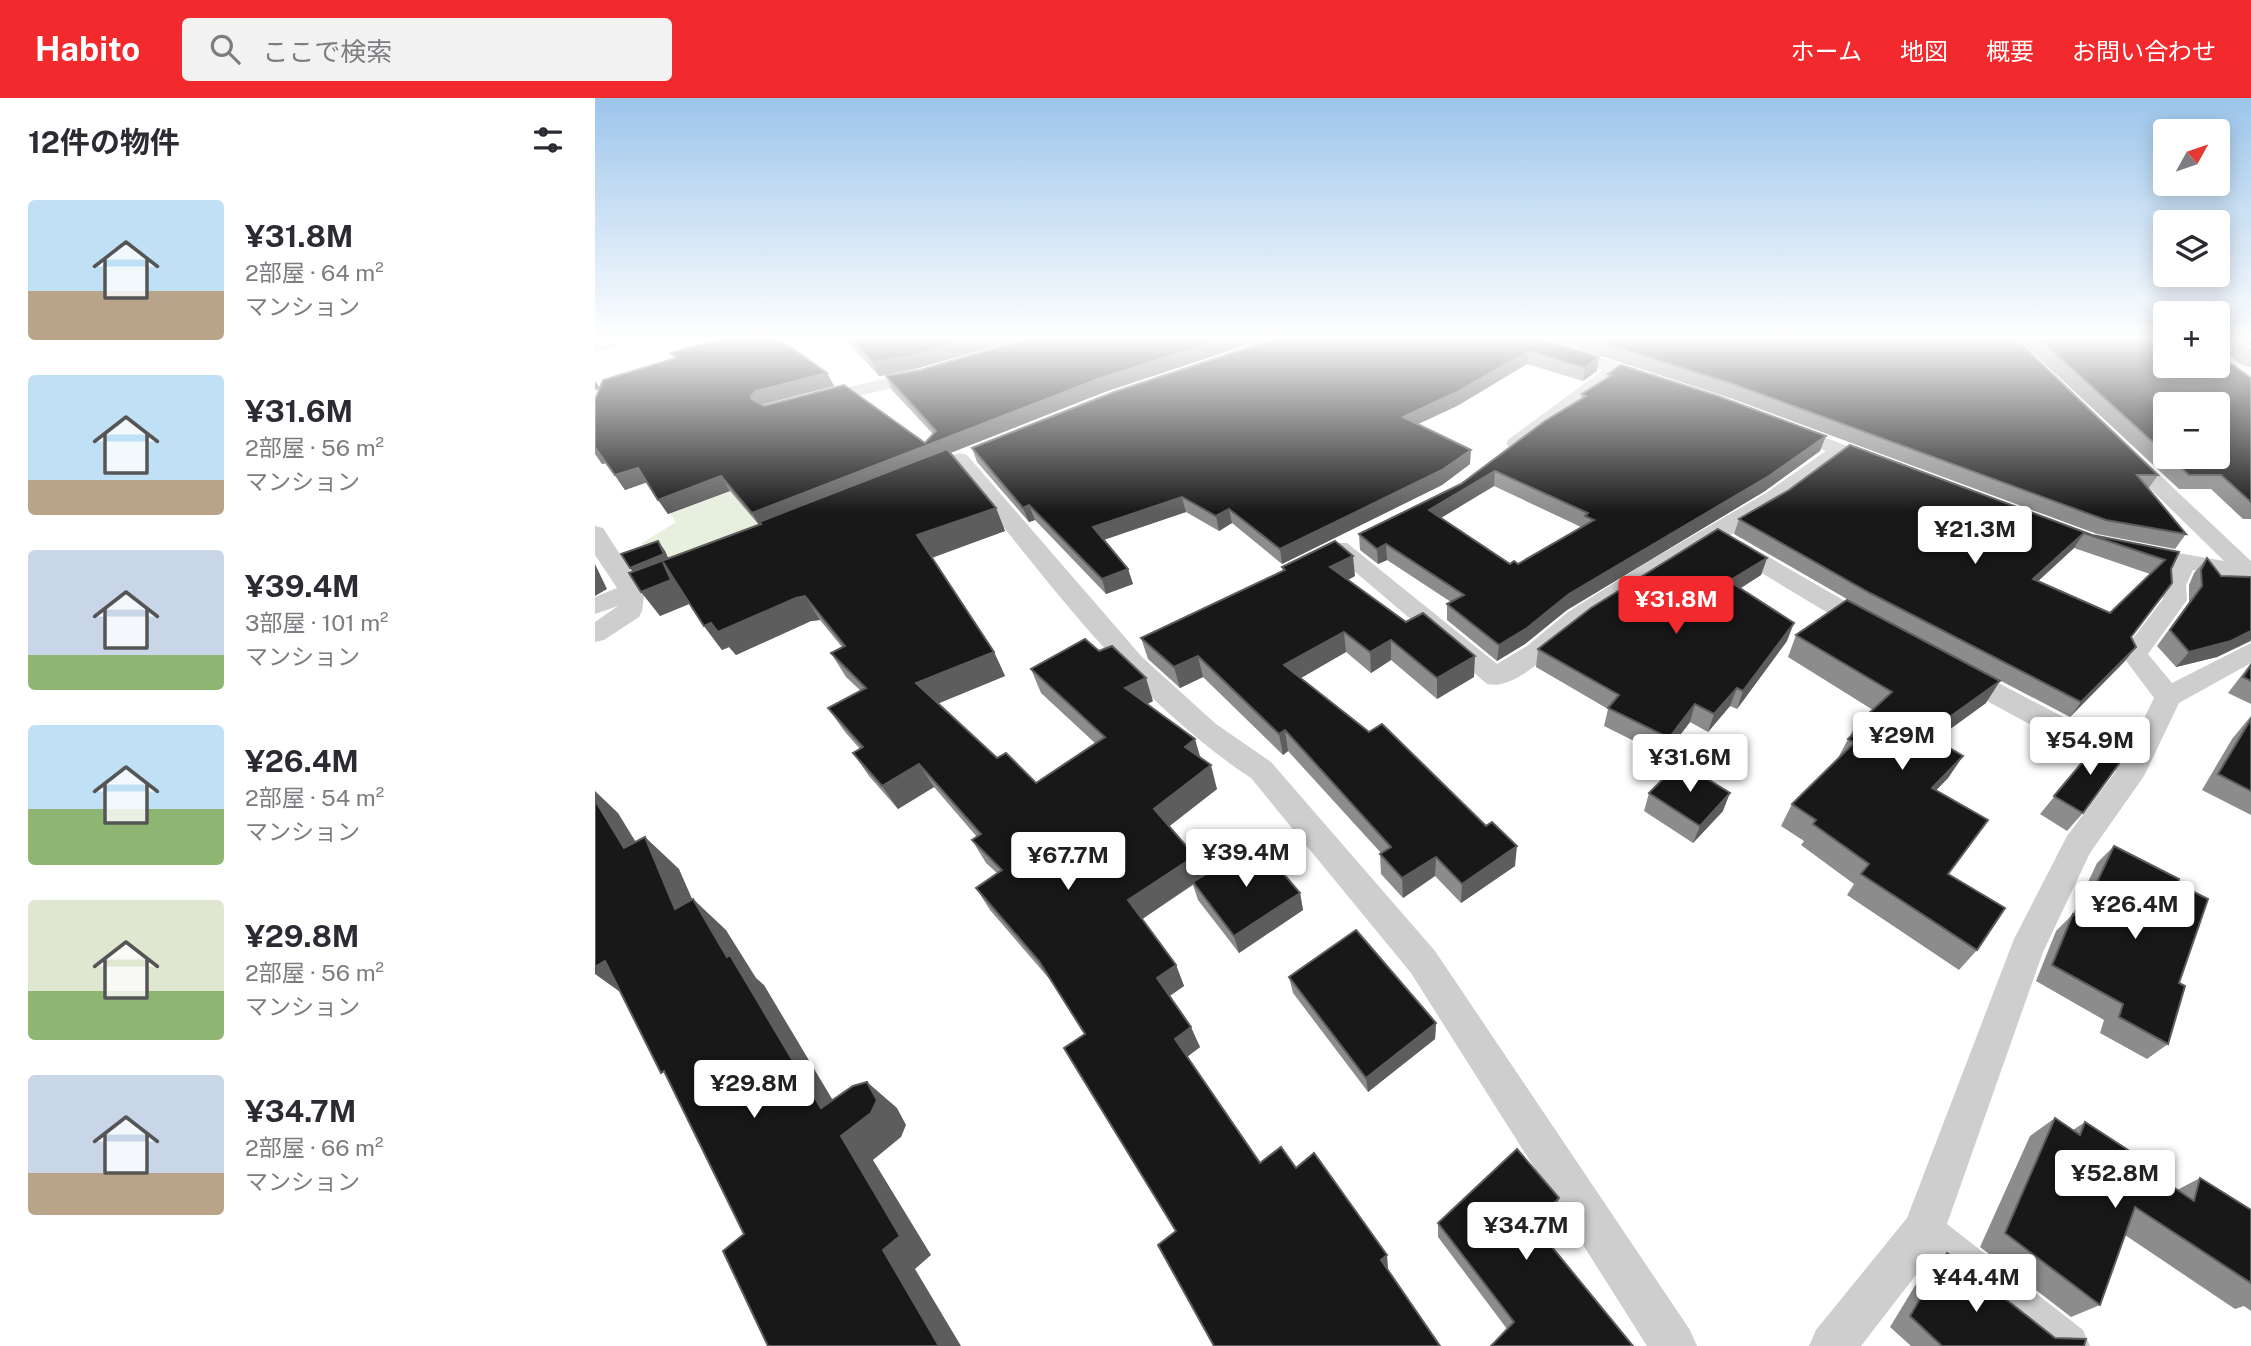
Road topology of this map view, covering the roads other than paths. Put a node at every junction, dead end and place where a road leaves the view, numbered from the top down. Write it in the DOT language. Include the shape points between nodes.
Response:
graph roads {
  1 [pos="832,396"];
  2 [pos="1579,396"];
  3 [pos="796,405"];
  4 [pos="1769,422"];
  5 [pos="2113,441"];
  6 [pos="1840,450"];
  7 [pos="1495,459"];
  8 [pos="935,469"];
  9 [pos="1901,473"];
  10 [pos="1713,534"];
  11 [pos="1364,536"];
  12 [pos="597,542"];
  13 [pos="1339,548"];
  14 [pos="2118,548"];
  15 [pos="1315,560"];
  16 [pos="2185,562"];
  17 [pos="695,567"];
  18 [pos="2250,573"];
  19 [pos="632,592"];
  20 [pos="595,606"];
  21 [pos="595,634"];
  22 [pos="1890,637"];
  23 [pos="2251,652"];
  24 [pos="1939,663"];
  25 [pos="2168,696"];
  26 [pos="2134,768"];
  27 [pos="1923,1232"];
  28 [pos="1674,1346"];
  29 [pos="1832,1346"];
  30 [pos="2067,1346"];
  1 -- 3 [label="street"];
  2 -- 7 [label="street"];
  4 -- 6 [label="street"];
  5 -- 18 [label="street"];
  6 -- 9 [label="street"];
  6 -- 10 [label="street" via="1774,498"];
  8 -- 28 [label="street" via="966,457 1136,650 1189,719 1261,770 1423,962"];
  10 -- 13 [label="street" via="1577,618 1496,677"];
  10 -- 22 [label="street"];
  11 -- 13 [label="street"];
  12 -- 19 [label="street"];
  13 -- 15 [label="street"];
  14 -- 16 [label="street"];
  16 -- 18 [label="street"];
  16 -- 25 [label="street" via="2174,585 2175,600 2134,654"];
  17 -- 19 [label="street"];
  19 -- 20 [label="street"];
  19 -- 21 [label="street" via="630,611"];
  23 -- 25 [label="street"];
  24 -- 26 [label="street"];
  25 -- 26 [label="street"];
  26 -- 27 [label="street" via="2078,845 2026,950"];
  27 -- 29 [label="street"];
  27 -- 30 [label="street"];
}
